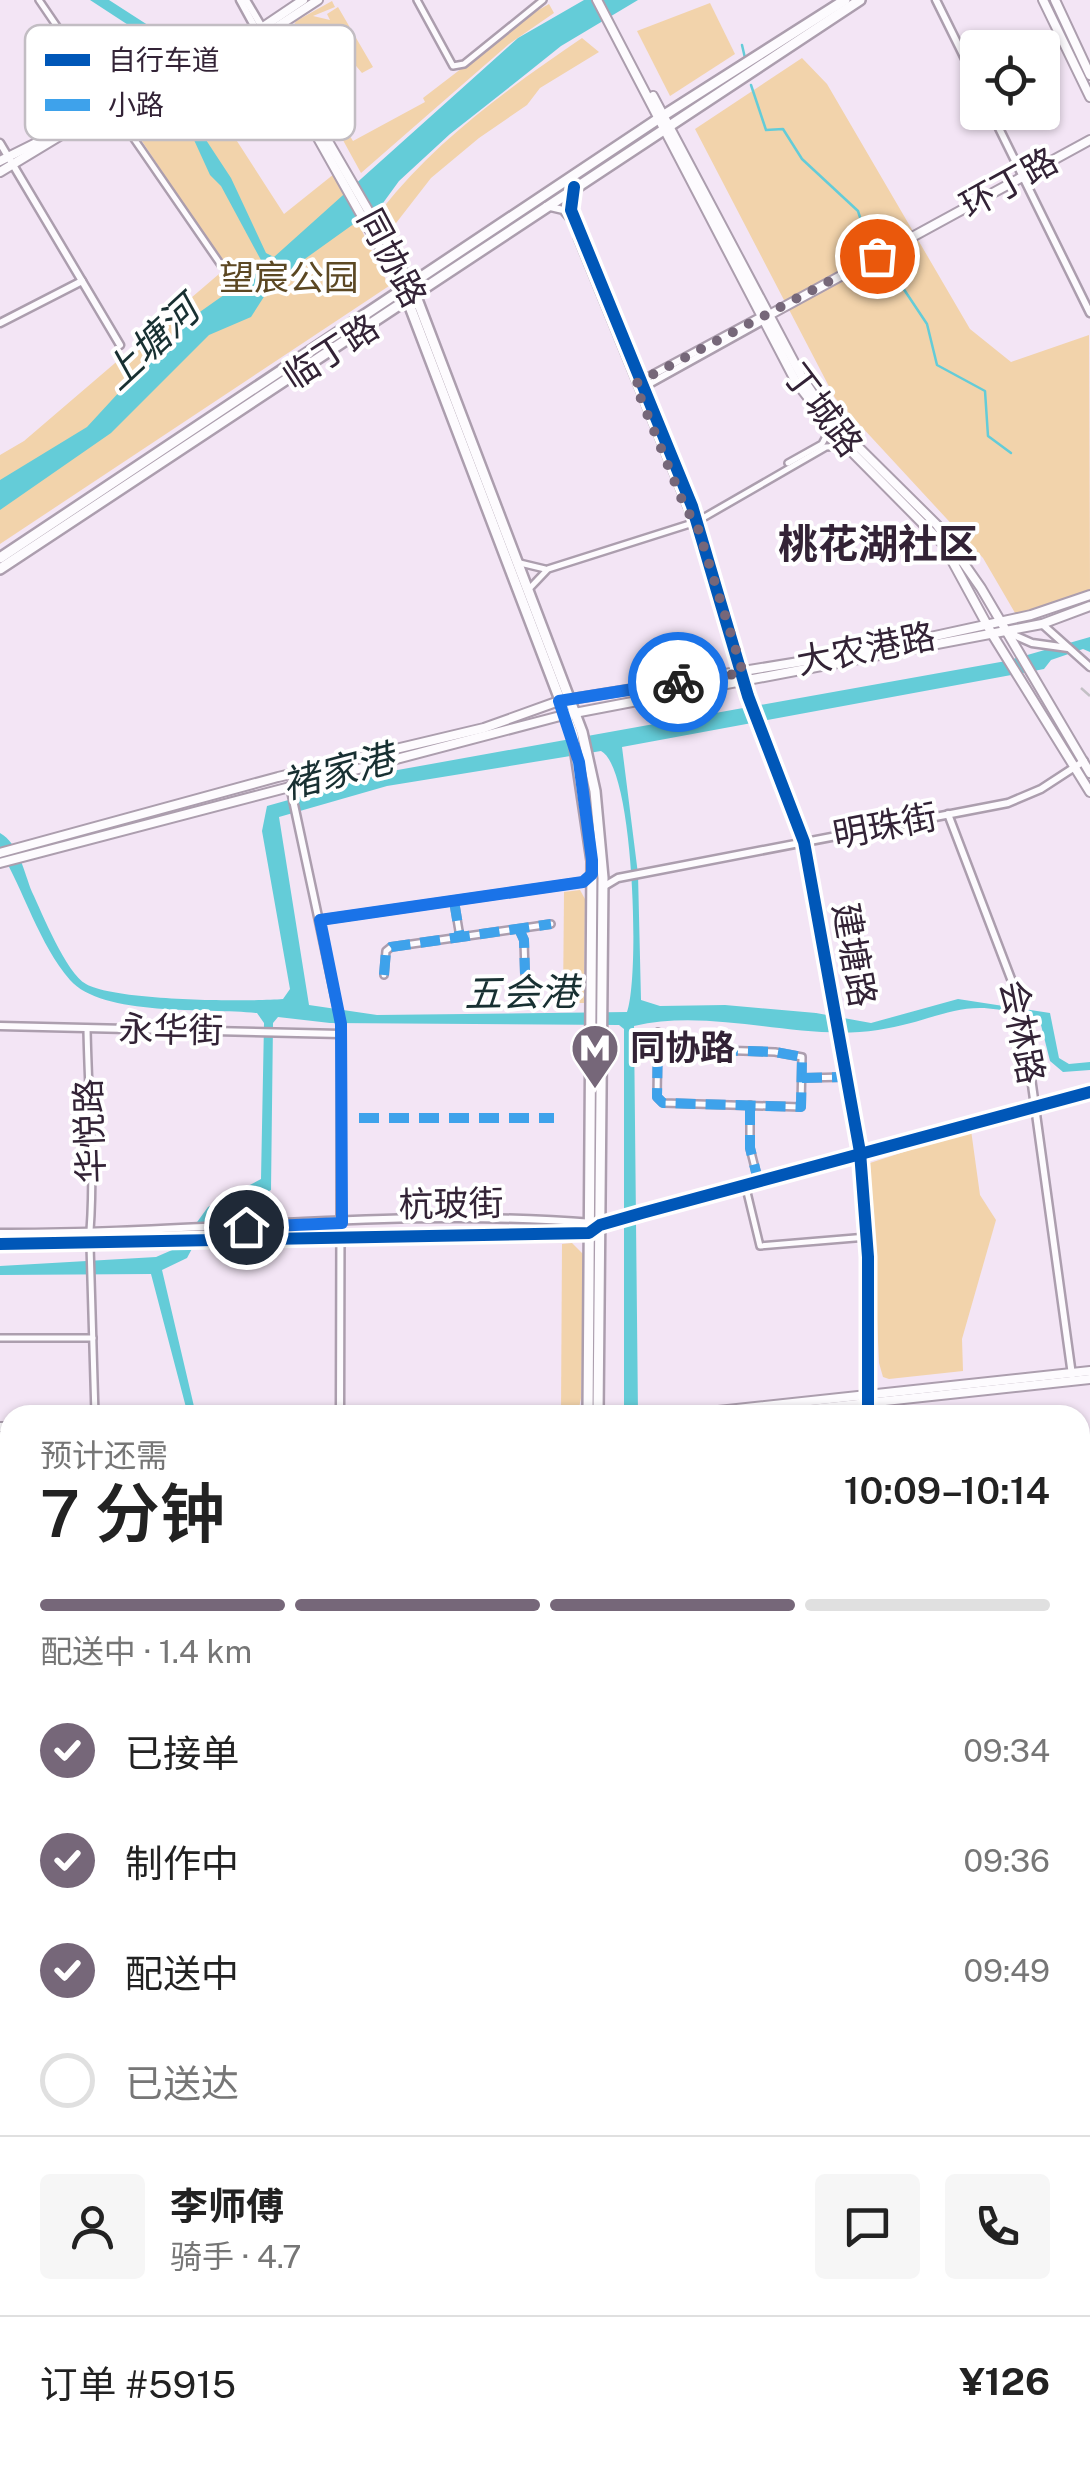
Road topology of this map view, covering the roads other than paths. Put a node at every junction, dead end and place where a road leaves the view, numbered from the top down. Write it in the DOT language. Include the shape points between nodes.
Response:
graph roads {
  1 [pos="39,0"];
  2 [pos="243,0"];
  3 [pos="304,0"];
  4 [pos="318,0"];
  5 [pos="417,0"];
  6 [pos="543,0"];
  7 [pos="599,0"];
  8 [pos="845,0"];
  9 [pos="860,0"];
  10 [pos="936,0"];
  11 [pos="1043,0"];
  12 [pos="1055,0"];
  13 [pos="56,25"];
  14 [pos="258,25"];
  15 [pos="271,25"];
  16 [pos="274,25"];
  17 [pos="960,49"];
  18 [pos="1090,75"];
  19 [pos="1090,98"];
  20 [pos="662,122"];
  21 [pos="1000,130"];
  22 [pos="48,140"];
  23 [pos="134,140"];
  24 [pos="324,140"];
  25 [pos="1090,140"];
  26 [pos="0,143"];
  27 [pos="7,162"];
  28 [pos="0,172"];
  29 [pos="1022,176"];
  30 [pos="574,187"];
  31 [pos="545,206"];
  32 [pos="221,265"];
  33 [pos="82,281"];
  34 [pos="410,293"];
  35 [pos="1090,313"];
  36 [pos="765,317"];
  37 [pos="0,323"];
  38 [pos="120,345"];
  39 [pos="639,386"];
  40 [pos="831,428"];
  41 [pos="846,446"];
  42 [pos="770,477"];
  43 [pos="696,522"];
  44 [pos="0,558"];
  45 [pos="520,563"];
  46 [pos="0,568"];
  47 [pos="548,569"];
  48 [pos="529,589"];
  49 [pos="1090,595"];
  50 [pos="1090,606"];
  51 [pos="986,624"];
  52 [pos="1042,624"];
  53 [pos="1002,626"];
  54 [pos="992,634"];
  55 [pos="1068,648"];
  56 [pos="1090,667"];
  57 [pos="743,678"];
  58 [pos="564,700"];
  59 [pos="570,714"];
  60 [pos="1080,764"];
  61 [pos="1090,773"];
  62 [pos="290,785"];
  63 [pos="1090,792"];
  64 [pos="948,814"];
  65 [pos="804,842"];
  66 [pos="25,851"];
  67 [pos="0,853"];
  68 [pos="0,864"];
  69 [pos="597,872"];
  70 [pos="618,878"];
  71 [pos="593,886"];
  72 [pos="454,901"];
  73 [pos="320,920"];
  74 [pos="551,924"];
  75 [pos="519,929"];
  76 [pos="460,937"];
  77 [pos="525,974"];
  78 [pos="384,975"];
  79 [pos="0,1026"];
  80 [pos="87,1028"];
  81 [pos="341,1029"];
  82 [pos="658,1032"];
  83 [pos="658,1048"];
  84 [pos="846,1077"];
  85 [pos="802,1078"];
  86 [pos="1090,1092"];
  87 [pos="1036,1104"];
  88 [pos="750,1105"];
  89 [pos="860,1152"];
  90 [pos="758,1180"];
  91 [pos="744,1184"];
  92 [pos="342,1223"];
  93 [pos="593,1227"];
  94 [pos="0,1234"];
  95 [pos="90,1234"];
  96 [pos="343,1236"];
  97 [pos="867,1237"];
  98 [pos="0,1244"];
  99 [pos="90,1245"];
  100 [pos="0,1338"];
  101 [pos="92,1338"];
  102 [pos="1090,1371"];
  103 [pos="1072,1376"];
  104 [pos="1090,1379"];
  105 [pos="868,1398"];
  106 [pos="95,1405"];
  107 [pos="340,1405"];
  108 [pos="588,1405"];
  109 [pos="598,1405"];
  110 [pos="791,1405"];
  111 [pos="821,1405"];
  112 [pos="868,1405"];
  1 -- 13 [label="street"];
  2 -- 14 [label="street, 同协路"];
  3 -- 15 [label="main road"];
  4 -- 16 [label="main road"];
  5 -- 6 [label="street" via="453,66"];
  7 -- 20 [label="main road, 丁城路"];
  8 -- 20 [label="main road, 临丁路"];
  9 -- 20 [label="main road, 临丁路"];
  10 -- 17 [label="street"];
  11 -- 19 [label="main road"];
  12 -- 18 [label="main road"];
  20 -- 30 [label="main road, 临丁路"];
  20 -- 34 [label="main road, 临丁路"];
  20 -- 36 [label="main road, 丁城路"];
  21 -- 29 [label="street"];
  22 -- 27 [label="main road"];
  23 -- 32 [label="street"];
  24 -- 34 [label="main road, 同协路"];
  25 -- 29 [label="main road, 环丁路"];
  26 -- 27 [label="street"];
  27 -- 28 [label="main road"];
  27 -- 33 [label="street"];
  29 -- 35 [label="street"];
  29 -- 36 [label="main road, 环丁路"];
  30 -- 31 [label="main road, 临丁路"];
  30 -- 39 [label="street, 建塘路" via="570,210"];
  31 -- 34 [label="main road, 临丁路"];
  31 -- 39 [label="street, 建塘路" via="568,214"];
  33 -- 37 [label="street"];
  33 -- 38 [label="street"];
  34 -- 44 [label="main road, 临丁路"];
  34 -- 45 [label="main road, 同协路"];
  34 -- 46 [label="main road, 临丁路"];
  34 -- 58 [label="main road, 同协路"];
  36 -- 39 [label="street, 环丁路"];
  36 -- 40 [label="main road, 丁城路" via="796,382"];
  36 -- 53 [label="main road, 丁城路" via="829,418 937,525"];
  39 -- 43 [label="street, 建塘路"];
  40 -- 41 [label="main road, 丁城路"];
  40 -- 42 [label="street" via="822,444"];
  41 -- 42 [label="street" via="826,447"];
  41 -- 51 [label="main road, 丁城路" via="943,544"];
  42 -- 43 [label="street"];
  43 -- 47 [label="street"];
  43 -- 57 [label="street, 建塘路"];
  45 -- 47 [label="street"];
  45 -- 48 [label="main road, 同协路"];
  47 -- 48 [label="street"];
  48 -- 58 [label="main road, 同协路"];
  49 -- 53 [label="main road, 大农港路"];
  50 -- 52 [label="main road, 大农港路"];
  51 -- 53 [label="main road, 大农港路"];
  51 -- 54 [label="main road, 丁城路"];
  51 -- 57 [label="main road, 大农港路"];
  52 -- 53 [label="main road, 大农港路"];
  52 -- 55 [label="street"];
  53 -- 54 [label="main road, 大农港路"];
  53 -- 55 [label="street" via="1032,643"];
  53 -- 60 [label="main road, 丁城路"];
  54 -- 57 [label="main road, 大农港路"];
  54 -- 60 [label="main road, 丁城路"];
  55 -- 56 [label="street"];
  57 -- 58 [label="main road, 大农港路"];
  57 -- 59 [label="main road, 大农港路"];
  57 -- 65 [label="street, 建塘路, bridge"];
  58 -- 59 [label="main road, 同协路"];
  58 -- 66 [label="main road, 大农港路" via="484,728 292,773"];
  59 -- 62 [label="main road, 大农港路"];
  59 -- 69 [label="main road, 同协路" via="584,761"];
  60 -- 61 [label="main road, 丁城路"];
  60 -- 63 [label="main road, 丁城路"];
  60 -- 64 [label="street, 明珠街" via="1025,797"];
  62 -- 66 [label="main road, 大农港路"];
  62 -- 73 [label="street"];
  64 -- 65 [label="street, 明珠街"];
  64 -- 87 [label="street, 会林路" via="1018,988"];
  65 -- 70 [label="street, 明珠街"];
  65 -- 84 [label="street, 建塘路"];
  66 -- 67 [label="main road, 大农港路"];
  66 -- 68 [label="main road, 大农港路"];
  69 -- 70 [label="street"];
  69 -- 71 [label="main road, 同协路"];
  69 -- 71 [label="street"];
  70 -- 71 [label="street, 明珠街"];
  71 -- 72 [label="street, 明珠街"];
  71 -- 93 [label="main road, 同协路"];
  72 -- 73 [label="street, 明珠街"];
  72 -- 76 [label="street"];
  73 -- 81 [label="street"];
  74 -- 75 [label="street"];
  75 -- 76 [label="street"];
  75 -- 77 [label="street"];
  76 -- 78 [label="street" via="392,947"];
  79 -- 80 [label="street, 永华街"];
  80 -- 81 [label="street, 永华街"];
  80 -- 95 [label="street, 华悦路"];
  81 -- 92 [label="street"];
  82 -- 83 [label="street"];
  83 -- 85 [label="street" via="775,1052 802,1058"];
  83 -- 88 [label="street" via="657,1097 663,1103"];
  84 -- 85 [label="street"];
  84 -- 89 [label="street, 建塘路"];
  85 -- 88 [label="street" via="801,1106"];
  86 -- 87 [label="street, 杭玻街"];
  87 -- 89 [label="street, 杭玻街"];
  87 -- 103 [label="street, 会林路"];
  88 -- 90 [label="street"];
  89 -- 90 [label="street, 杭玻街"];
  89 -- 97 [label="street, 建塘路"];
  90 -- 91 [label="street, 杭玻街"];
  91 -- 93 [label="street, 杭玻街"];
  91 -- 97 [label="street" via="760,1246"];
  92 -- 93 [label="street, 杭玻街"];
  92 -- 95 [label="street, 杭玻街"];
  92 -- 96 [label="street"];
  93 -- 96 [label="street, 杭玻街"];
  93 -- 108 [label="main road, 同协路"];
  93 -- 109 [label="main road, 同协路"];
  94 -- 95 [label="street, 杭玻街"];
  96 -- 99 [label="street, 杭玻街"];
  96 -- 107 [label="street"];
  97 -- 105 [label="street, 建塘路"];
  98 -- 99 [label="street, 杭玻街"];
  99 -- 101 [label="street"];
  100 -- 101 [label="street"];
  101 -- 106 [label="street"];
  102 -- 103 [label="main road"];
  103 -- 104 [label="main road"];
  103 -- 105 [label="main road"];
  105 -- 110 [label="main road"];
  105 -- 111 [label="main road"];
  105 -- 112 [label="street, 建塘路"];
}
